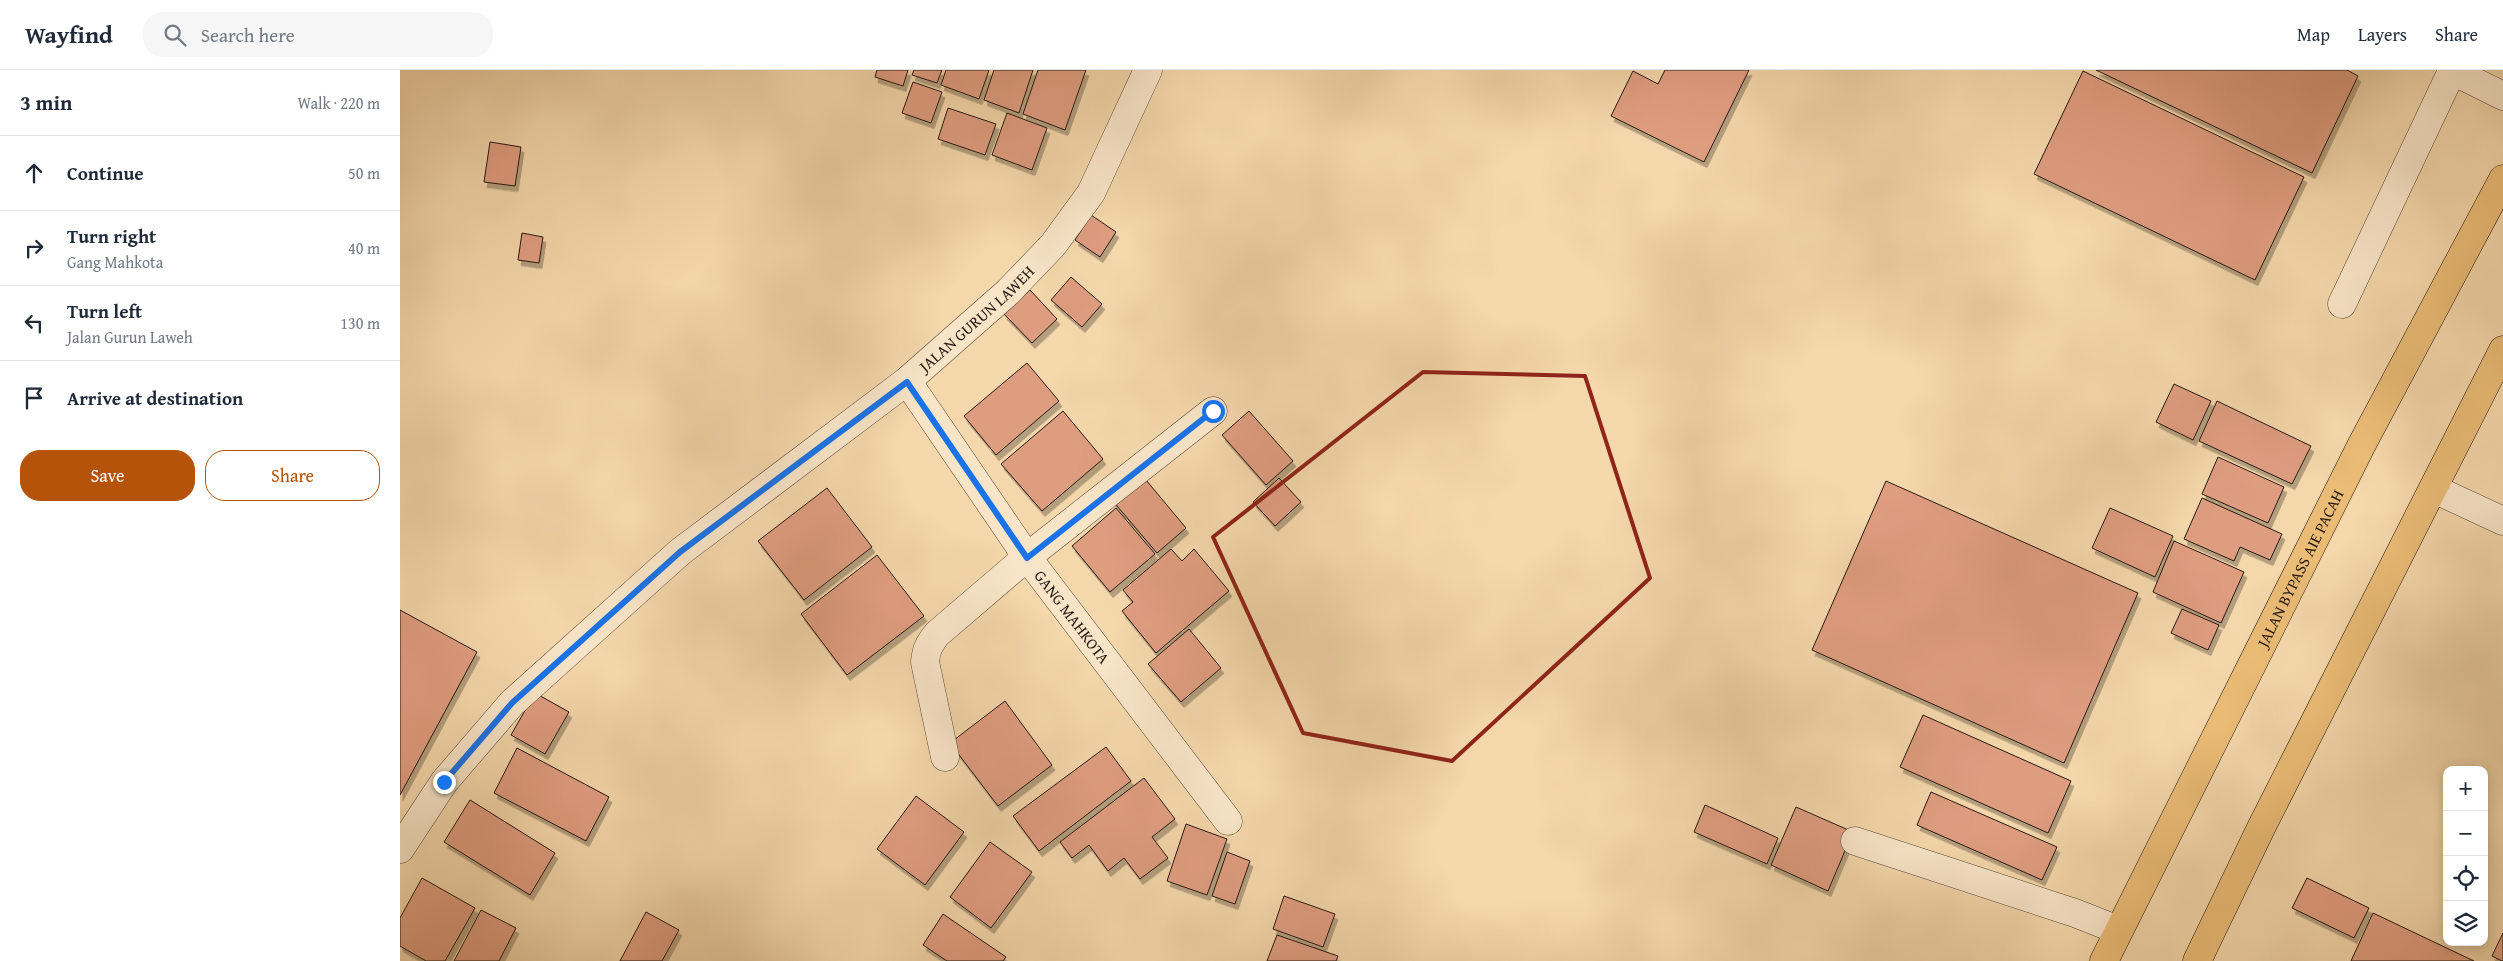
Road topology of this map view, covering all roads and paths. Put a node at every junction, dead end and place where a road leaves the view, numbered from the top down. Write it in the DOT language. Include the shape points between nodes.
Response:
graph roads {
  1 [pos="2451,70"];
  2 [pos="1140,72"];
  3 [pos="2503,96"];
  4 [pos="2503,179"];
  5 [pos="2342,304"];
  6 [pos="2503,350"];
  7 [pos="907,382"];
  8 [pos="1213,411"];
  9 [pos="2434,489"];
  10 [pos="2503,521"];
  11 [pos="1027,558"];
  12 [pos="945,757"];
  13 [pos="1228,821"];
  14 [pos="1855,841"];
  15 [pos="400,849"];
  16 [pos="2118,930"];
  17 [pos="2104,961"];
  18 [pos="2197,961"];
  1 -- 3 [label="street"];
  1 -- 5 [label="street"];
  2 -- 7 [label="street, JALAN GURUN LAWEH" via="1091,193 1054,245 1008,292"];
  4 -- 16 [label="highway, JALAN BYPASS AIE PACAH" via="2362,446"];
  6 -- 9 [label="highway"];
  7 -- 11 [label="street, GANG MAHKOTA"];
  7 -- 15 [label="street, JALAN GURUN LAWEH" via="680,552 512,703 444,782"];
  8 -- 11 [label="street"];
  9 -- 10 [label="street"];
  9 -- 18 [label="highway"];
  11 -- 12 [label="street" via="937,634 926,652 925,662"];
  11 -- 13 [label="street, GANG MAHKOTA"];
  14 -- 16 [label="street"];
  16 -- 17 [label="highway, JALAN BYPASS AIE PACAH"];
}
